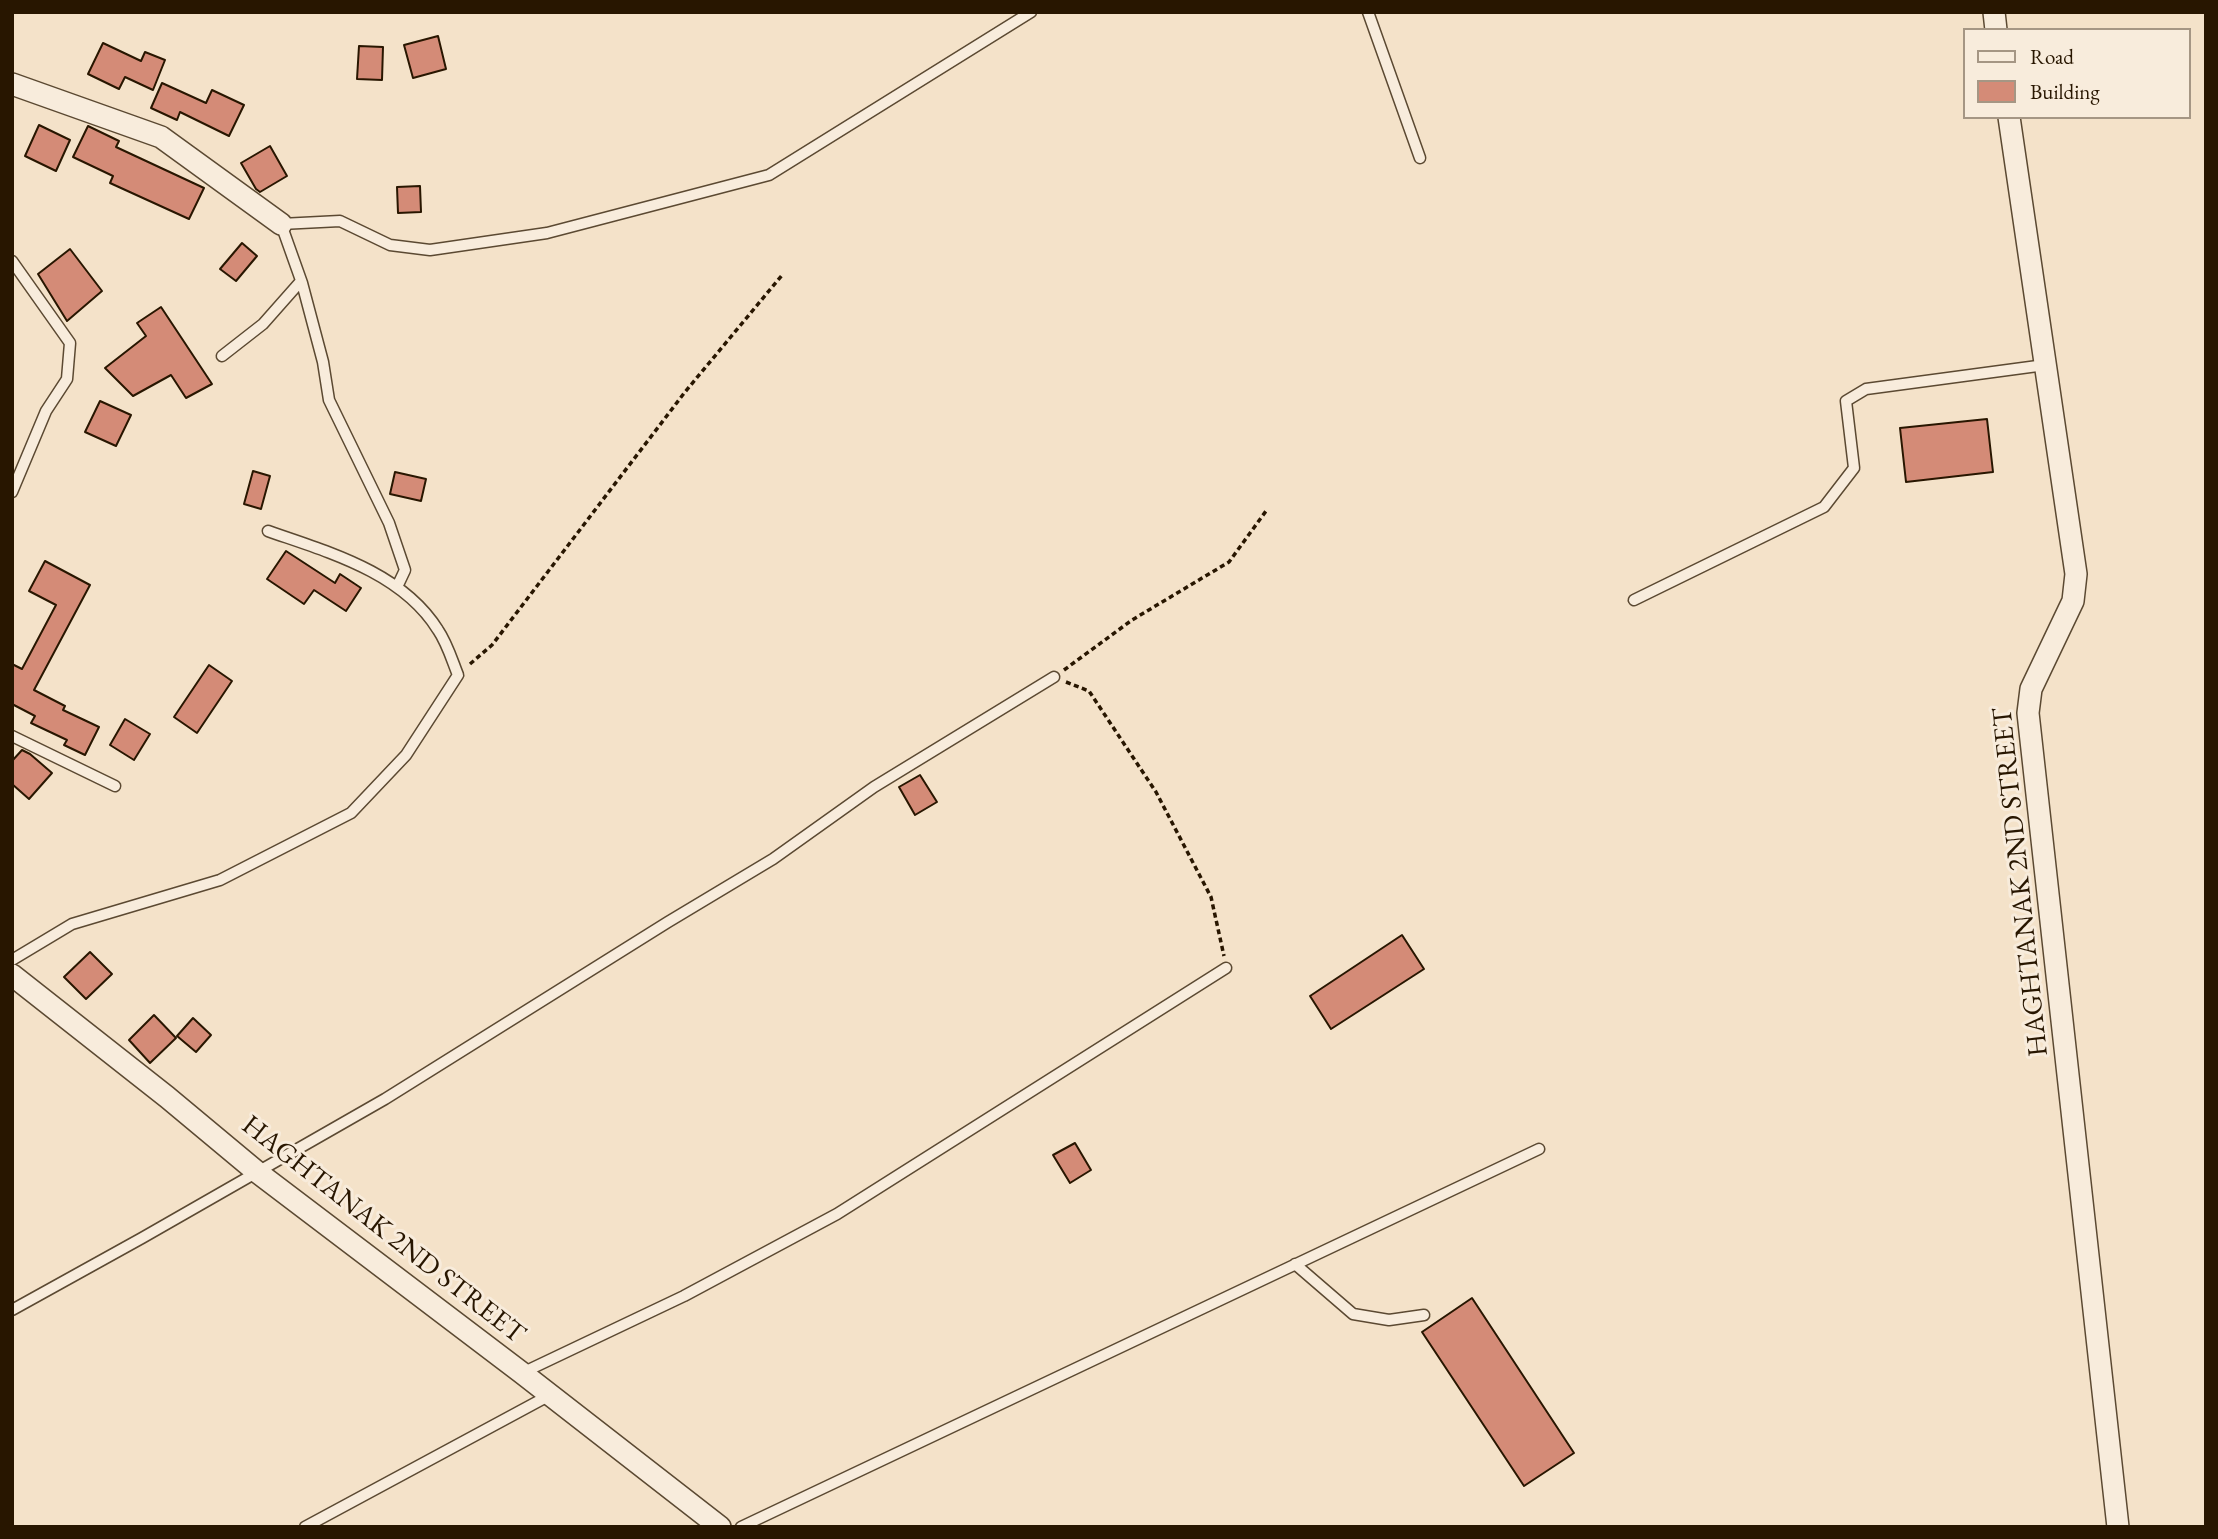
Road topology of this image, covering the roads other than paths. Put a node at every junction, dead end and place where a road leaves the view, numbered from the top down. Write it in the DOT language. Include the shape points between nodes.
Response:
graph roads {
  1 [pos="1031,12"];
  2 [pos="1368,12"];
  3 [pos="12,85"];
  4 [pos="2009,119"];
  5 [pos="1420,158"];
  6 [pos="281,224"];
  7 [pos="12,261"];
  8 [pos="302,281"];
  9 [pos="222,356"];
  10 [pos="2045,365"];
  11 [pos="12,492"];
  12 [pos="268,531"];
  13 [pos="397,587"];
  14 [pos="1634,600"];
  15 [pos="1054,677"];
  16 [pos="12,736"];
  17 [pos="115,786"];
  18 [pos="12,960"];
  19 [pos="1226,968"];
  20 [pos="12,975"];
  21 [pos="1538,1149"];
  22 [pos="257,1172"];
  23 [pos="1295,1264"];
  24 [pos="12,1310"];
  25 [pos="1424,1315"];
  26 [pos="522,1373"];
  27 [pos="550,1395"];
  28 [pos="305,1527"];
  29 [pos="720,1527"];
  30 [pos="741,1527"];
  31 [pos="2118,1527"];
  1 -- 6 [label="lane" via="769,175 547,233 430,250 390,245 340,221"];
  2 -- 5 [label="lane"];
  3 -- 6 [label="street" via="161,137"];
  4 -- 10 [label="street, HAGHTANAK 2ND STREET"];
  6 -- 8 [label="lane"];
  7 -- 11 [label="lane" via="70,343 67,379 46,411"];
  8 -- 9 [label="lane" via="263,324"];
  8 -- 13 [label="lane" via="329,400 389,523 405,570"];
  10 -- 14 [label="lane" via="1866,388 1846,401 1854,468 1824,507"];
  10 -- 31 [label="street, HAGHTANAK 2ND STREET" via="2076,574 2073,601 2031,689 2028,713"];
  12 -- 13 [label="lane" via="323,551"];
  13 -- 18 [label="lane" via="418,602 439,631 458,675 406,755 351,813 220,880 72,924"];
  15 -- 22 [label="lane" via="874,787 773,859 385,1099"];
  16 -- 17 [label="lane"];
  19 -- 26 [label="lane" via="836,1214 684,1296"];
  20 -- 22 [label="street, HAGHTANAK 2ND STREET"];
  21 -- 23 [label="lane"];
  22 -- 24 [label="lane"];
  22 -- 26 [label="street, HAGHTANAK 2ND STREET"];
  23 -- 25 [label="lane" via="1353,1314 1389,1320"];
  23 -- 30 [label="lane"];
  26 -- 27 [label="street, HAGHTANAK 2ND STREET"];
  27 -- 28 [label="lane"];
  27 -- 29 [label="street, HAGHTANAK 2ND STREET"];
}
